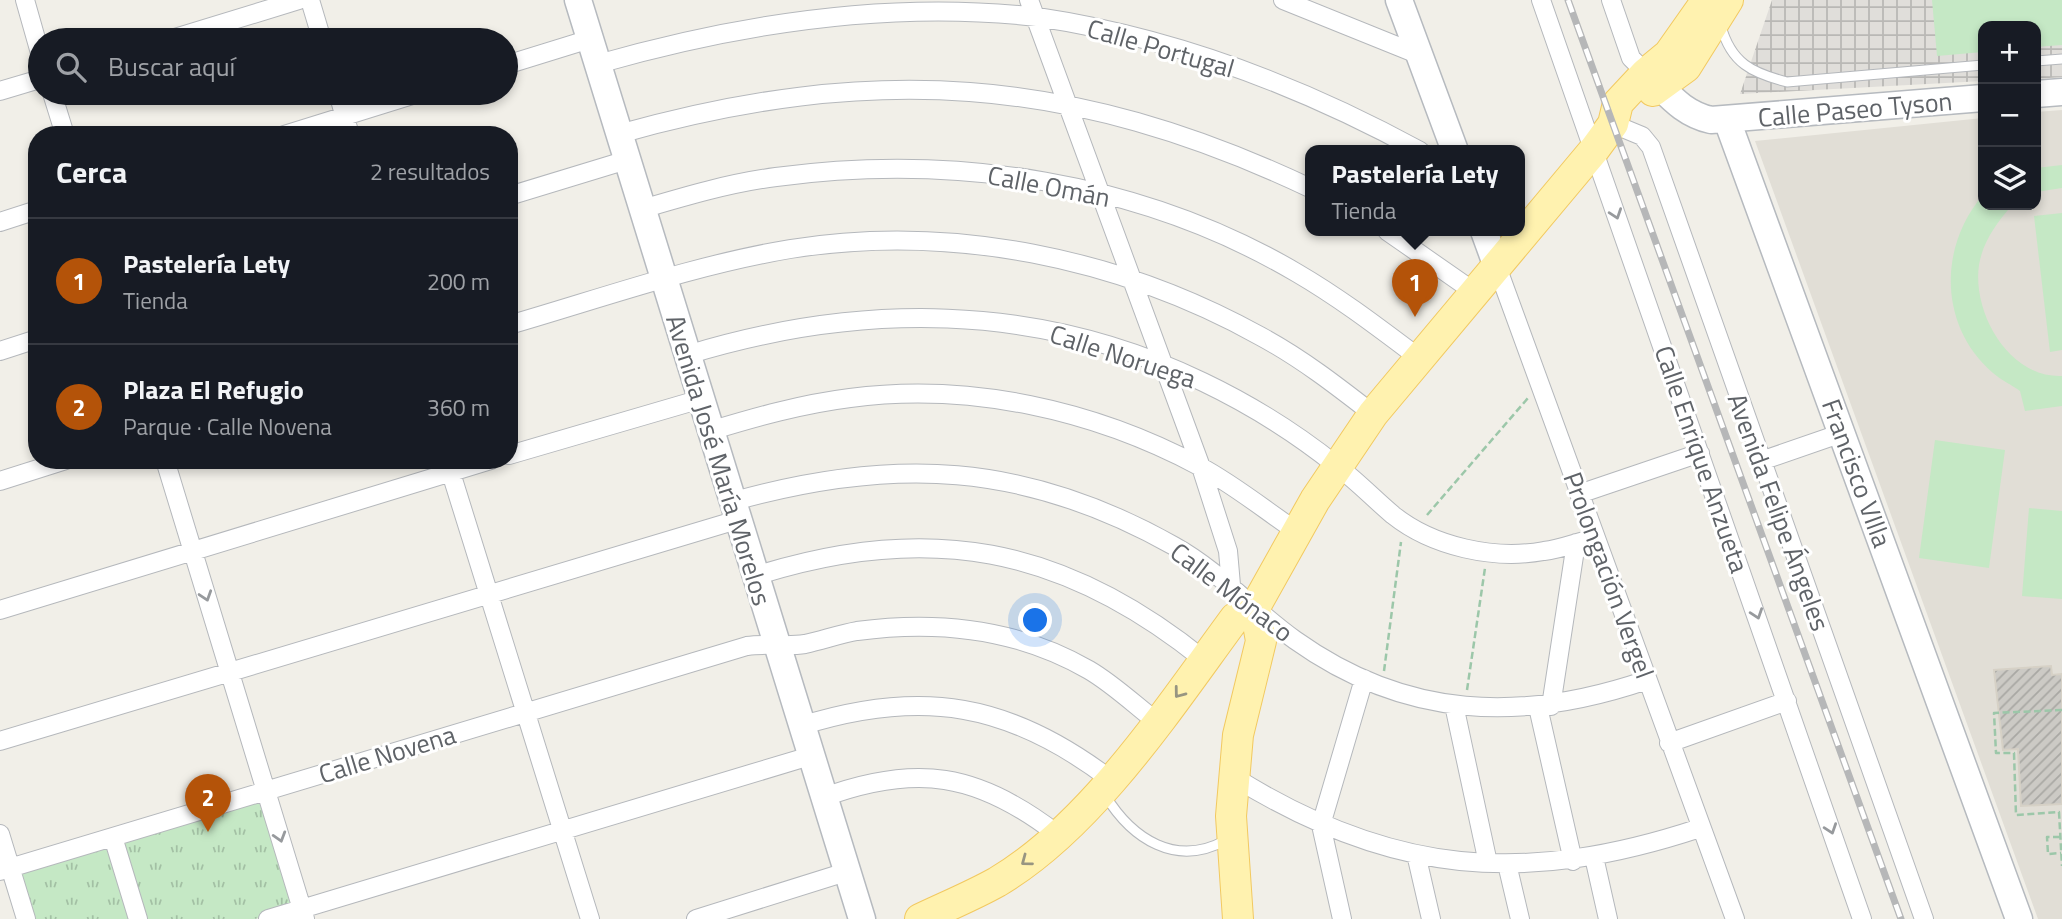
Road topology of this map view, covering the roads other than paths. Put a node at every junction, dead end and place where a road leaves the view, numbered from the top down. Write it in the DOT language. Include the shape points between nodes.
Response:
graph roads {
  1 [pos="24,0"];
  2 [pos="299,0"];
  3 [pos="310,0"];
  4 [pos="578,0"];
  5 [pos="1283,0"];
  6 [pos="1399,0"];
  7 [pos="1541,0"];
  8 [pos="1611,0"];
  9 [pos="1032,8"];
  10 [pos="1712,8"];
  11 [pos="32,28"];
  12 [pos="207,28"];
  13 [pos="318,28"];
  14 [pos="590,39"];
  15 [pos="1417,54"];
  16 [pos="2062,59"];
  17 [pos="518,61"];
  18 [pos="2041,61"];
  19 [pos="598,64"];
  20 [pos="1978,65"];
  21 [pos="1652,79"];
  22 [pos="28,83"];
  23 [pos="0,91"];
  24 [pos="2062,92"];
  25 [pos="2041,94"];
  26 [pos="1978,98"];
  27 [pos="1068,104"];
  28 [pos="56,105"];
  29 [pos="342,105"];
  30 [pos="380,105"];
  31 [pos="345,116"];
  32 [pos="1727,120"];
  33 [pos="1613,124"];
  34 [pos="62,126"];
  35 [pos="313,126"];
  36 [pos="348,126"];
  37 [pos="619,134"];
  38 [pos="1408,145"];
  39 [pos="1453,145"];
  40 [pos="1594,150"];
  41 [pos="627,160"];
  42 [pos="1305,186"];
  43 [pos="518,193"];
  44 [pos="1101,193"];
  45 [pos="642,209"];
  46 [pos="28,213"];
  47 [pos="0,222"];
  48 [pos="1525,230"];
  49 [pos="1394,236"];
  50 [pos="1486,236"];
  51 [pos="1520,236"];
  52 [pos="1496,264"];
  53 [pos="1132,278"];
  54 [pos="663,279"];
  55 [pos="1473,291"];
  56 [pos="518,322"];
  57 [pos="28,342"];
  58 [pos="0,351"];
  59 [pos="687,355"];
  60 [pos="1419,358"];
  61 [pos="1164,365"];
  62 [pos="701,399"];
  63 [pos="1373,414"];
  64 [pos="710,431"];
  65 [pos="1842,433"];
  66 [pos="518,452"];
  67 [pos="1700,453"];
  68 [pos="1761,461"];
  69 [pos="1337,465"];
  70 [pos="1201,467"];
  71 [pos="38,469"];
  72 [pos="168,469"];
  73 [pos="440,469"];
  74 [pos="450,469"];
  75 [pos="0,481"];
  76 [pos="1579,494"];
  77 [pos="734,511"];
  78 [pos="1296,531"];
  79 [pos="1595,538"];
  80 [pos="1576,543"];
  81 [pos="191,549"];
  82 [pos="755,576"];
  83 [pos="1231,585"];
  84 [pos="487,593"];
  85 [pos="1255,607"];
  86 [pos="0,610"];
  87 [pos="776,645"];
  88 [pos="1207,655"];
  89 [pos="1254,666"];
  90 [pos="230,672"];
  91 [pos="1364,679"];
  92 [pos="1647,680"];
  93 [pos="1787,701"];
  94 [pos="1459,705"];
  95 [pos="1544,707"];
  96 [pos="526,712"];
  97 [pos="1157,722"];
  98 [pos="801,726"];
  99 [pos="0,741"];
  100 [pos="1670,743"];
  101 [pos="810,756"];
  102 [pos="1234,777"];
  103 [pos="1107,785"];
  104 [pos="266,790"];
  105 [pos="822,798"];
  106 [pos="1321,825"];
  107 [pos="1700,828"];
  108 [pos="562,831"];
  109 [pos="0,834"];
  110 [pos="1057,834"];
  111 [pos="113,837"];
  112 [pos="1232,837"];
  113 [pos="1416,853"];
  114 [pos="1594,857"];
  115 [pos="1573,861"];
  116 [pos="1488,863"];
  117 [pos="1507,864"];
  118 [pos="5,869"];
  119 [pos="846,872"];
  120 [pos="303,914"];
  121 [pos="26,919"];
  122 [pos="138,919"];
  123 [pos="268,919"];
  124 [pos="590,919"];
  125 [pos="696,919"];
  126 [pos="862,919"];
  127 [pos="920,919"];
  128 [pos="1238,919"];
  129 [pos="1342,919"];
  130 [pos="1431,919"];
  131 [pos="1520,919"];
  132 [pos="1608,919"];
  133 [pos="1735,919"];
  134 [pos="1862,919"];
  135 [pos="1924,919"];
  136 [pos="2019,919"];
  1 -- 11 [label="street"];
  2 -- 12 [label="street"];
  3 -- 13 [label="street"];
  4 -- 14 [label="street, Avenida José María Morelos"];
  5 -- 15 [label="street"];
  6 -- 15 [label="street"];
  7 -- 40 [label="street, Calle Enrique Anzueta"];
  8 -- 21 [label="street" via="1631,58"];
  9 -- 19 [label="street, Calle Portugal" via="858,13 795,20 683,40"];
  9 -- 27 [label="street"];
  9 -- 38 [label="street, Calle Portugal" via="1230,66 1317,99"];
  10 -- 20 [label="lane" via="1725,41 1742,66 1787,82"];
  10 -- 21 [label="main road"];
  14 -- 17 [label="street"];
  14 -- 19 [label="street, Avenida José María Morelos"];
  15 -- 39 [label="street"];
  16 -- 18 [label="lane"];
  19 -- 37 [label="street, Avenida José María Morelos"];
  21 -- 32 [label="street" via="1693,116"];
  21 -- 33 [label="main road" via="1618,103"];
  22 -- 23 [label="street"];
  24 -- 25 [label="street"];
  26 -- 32 [label="street, Calle Paseo Tyson"];
  27 -- 37 [label="street" via="988,92 874,89 747,102"];
  27 -- 42 [label="street" via="1205,143"];
  27 -- 44 [label="street"];
  28 -- 34 [label="street"];
  29 -- 31 [label="street"];
  30 -- 31 [label="street"];
  31 -- 35 [label="street"];
  31 -- 36 [label="street"];
  32 -- 65 [label="street, Francisco VIlla"];
  33 -- 40 [label="main road"];
  33 -- 68 [label="street, Avenida Felipe Ángeles" via="1642,136 1651,147"];
  37 -- 41 [label="street, Avenida José María Morelos"];
  40 -- 48 [label="main road"];
  40 -- 67 [label="street, Calle Enrique Anzueta, one-way"];
  41 -- 43 [label="street"];
  41 -- 45 [label="street, Avenida José María Morelos"];
  44 -- 45 [label="street, Calle Omán" via="1032,178 898,167 774,177"];
  44 -- 53 [label="street"];
  44 -- 60 [label="street, Calle Omán" via="1169,214 1249,247 1349,305"];
  45 -- 54 [label="street, Avenida José María Morelos"];
  46 -- 47 [label="street"];
  49 -- 55 [label="street"];
  50 -- 52 [label="street, Prolongación Vergel"];
  51 -- 52 [label="main road"];
  52 -- 55 [label="main road"];
  52 -- 76 [label="street, Prolongación Vergel"];
  53 -- 54 [label="street" via="996,247 869,241 780,251"];
  53 -- 61 [label="street"];
  53 -- 63 [label="street" via="1262,337"];
  54 -- 56 [label="street"];
  54 -- 59 [label="street, Avenida José María Morelos"];
  55 -- 60 [label="main road"];
  57 -- 58 [label="street"];
  59 -- 61 [label="street, Calle Noruega" via="800,326 919,316 1032,327 1094,341"];
  59 -- 62 [label="street, Avenida José María Morelos"];
  60 -- 63 [label="main road"];
  61 -- 69 [label="street, Calle Noruega" via="1247,405"];
  61 -- 70 [label="street"];
  62 -- 64 [label="street, Avenida José María Morelos"];
  62 -- 66 [label="street"];
  63 -- 69 [label="main road"];
  64 -- 70 [label="street" via="780,410 851,397 924,394 984,398 1067,413 1136,436"];
  64 -- 77 [label="street, Avenida José María Morelos"];
  65 -- 68 [label="street"];
  65 -- 136 [label="street, Francisco VIlla"];
  67 -- 76 [label="street"];
  67 -- 93 [label="street, Calle Enrique Anzueta, one-way"];
  68 -- 135 [label="street, Avenida Felipe Ángeles"];
  69 -- 78 [label="main road"];
  69 -- 80 [label="street, Calle Noruega" via="1410,525 1433,538 1487,551 1543,552"];
  70 -- 78 [label="street"];
  70 -- 83 [label="street" via="1228,551"];
  71 -- 75 [label="street"];
  72 -- 81 [label="street"];
  73 -- 81 [label="street"];
  74 -- 84 [label="street"];
  76 -- 79 [label="street, Prolongación Vergel"];
  77 -- 82 [label="street, Avenida José María Morelos"];
  77 -- 83 [label="street, Calle Mónaco" via="794,484 860,474 926,472 992,479 1056,494 1118,517 1177,547"];
  77 -- 84 [label="street, Calle Mónaco"];
  78 -- 85 [label="main road"];
  79 -- 80 [label="street, Calle Noruega"];
  79 -- 92 [label="street, Prolongación Vergel"];
  80 -- 95 [label="street"];
  81 -- 86 [label="street"];
  81 -- 90 [label="street, one-way"];
  82 -- 87 [label="street, Avenida José María Morelos"];
  82 -- 88 [label="street" via="858,550 965,550 1069,576 1117,598"];
  83 -- 85 [label="street, Calle Mónaco"];
  84 -- 90 [label="street, Calle Mónaco"];
  84 -- 96 [label="street"];
  85 -- 88 [label="main road" via="1235,618"];
  85 -- 89 [label="main road" via="1261,641"];
  85 -- 91 [label="street, Calle Mónaco" via="1318,655"];
  87 -- 96 [label="street, Calle Novena" via="747,646"];
  87 -- 97 [label="street, Calle Novena" via="908,625 1004,635 1091,671"];
  87 -- 98 [label="street, Avenida José María Morelos"];
  88 -- 89 [label="main road" via="1241,658"];
  88 -- 97 [label="main road, one-way"];
  89 -- 102 [label="main road" via="1238,735"];
  90 -- 99 [label="street, Calle Mónaco"];
  90 -- 104 [label="street"];
  91 -- 94 [label="street, Calle Mónaco"];
  91 -- 106 [label="street"];
  92 -- 95 [label="street, Calle Mónaco" via="1600,696"];
  92 -- 100 [label="street, Prolongación Vergel"];
  93 -- 100 [label="street"];
  93 -- 134 [label="street, Calle Enrique Anzueta, one-way"];
  94 -- 95 [label="street, Calle Mónaco"];
  94 -- 116 [label="street"];
  95 -- 115 [label="street"];
  96 -- 104 [label="street, Calle Novena"];
  96 -- 108 [label="street"];
  97 -- 103 [label="main road"];
  98 -- 101 [label="street, Avenida José María Morelos"];
  98 -- 103 [label="street" via="846,712 893,705 987,714 1032,729 1074,752"];
  100 -- 107 [label="street, Prolongación Vergel"];
  101 -- 105 [label="street, Avenida José María Morelos"];
  101 -- 108 [label="street"];
  102 -- 106 [label="street"];
  102 -- 112 [label="main road"];
  103 -- 110 [label="main road"];
  103 -- 112 [label="lane" via="1131,828 1169,851 1202,850"];
  104 -- 111 [label="street, Calle Novena"];
  104 -- 120 [label="street, one-way"];
  105 -- 110 [label="street" via="862,783 903,777 946,779 986,790 1024,808"];
  105 -- 119 [label="street, Avenida José María Morelos"];
  106 -- 113 [label="street"];
  106 -- 129 [label="street"];
  107 -- 114 [label="street" via="1638,849"];
  107 -- 133 [label="street, Prolongación Vergel"];
  108 -- 120 [label="street"];
  108 -- 124 [label="street"];
  109 -- 118 [label="street"];
  110 -- 127 [label="main road, one-way" via="998,882"];
  111 -- 118 [label="street, Calle Novena"];
  111 -- 122 [label="street"];
  112 -- 128 [label="main road"];
  113 -- 116 [label="street"];
  113 -- 130 [label="street"];
  114 -- 115 [label="street"];
  114 -- 132 [label="street"];
  115 -- 117 [label="street"];
  116 -- 117 [label="street"];
  117 -- 131 [label="street"];
  118 -- 121 [label="street"];
  119 -- 125 [label="street"];
  119 -- 126 [label="street, Avenida José María Morelos"];
  120 -- 123 [label="street"];
}
